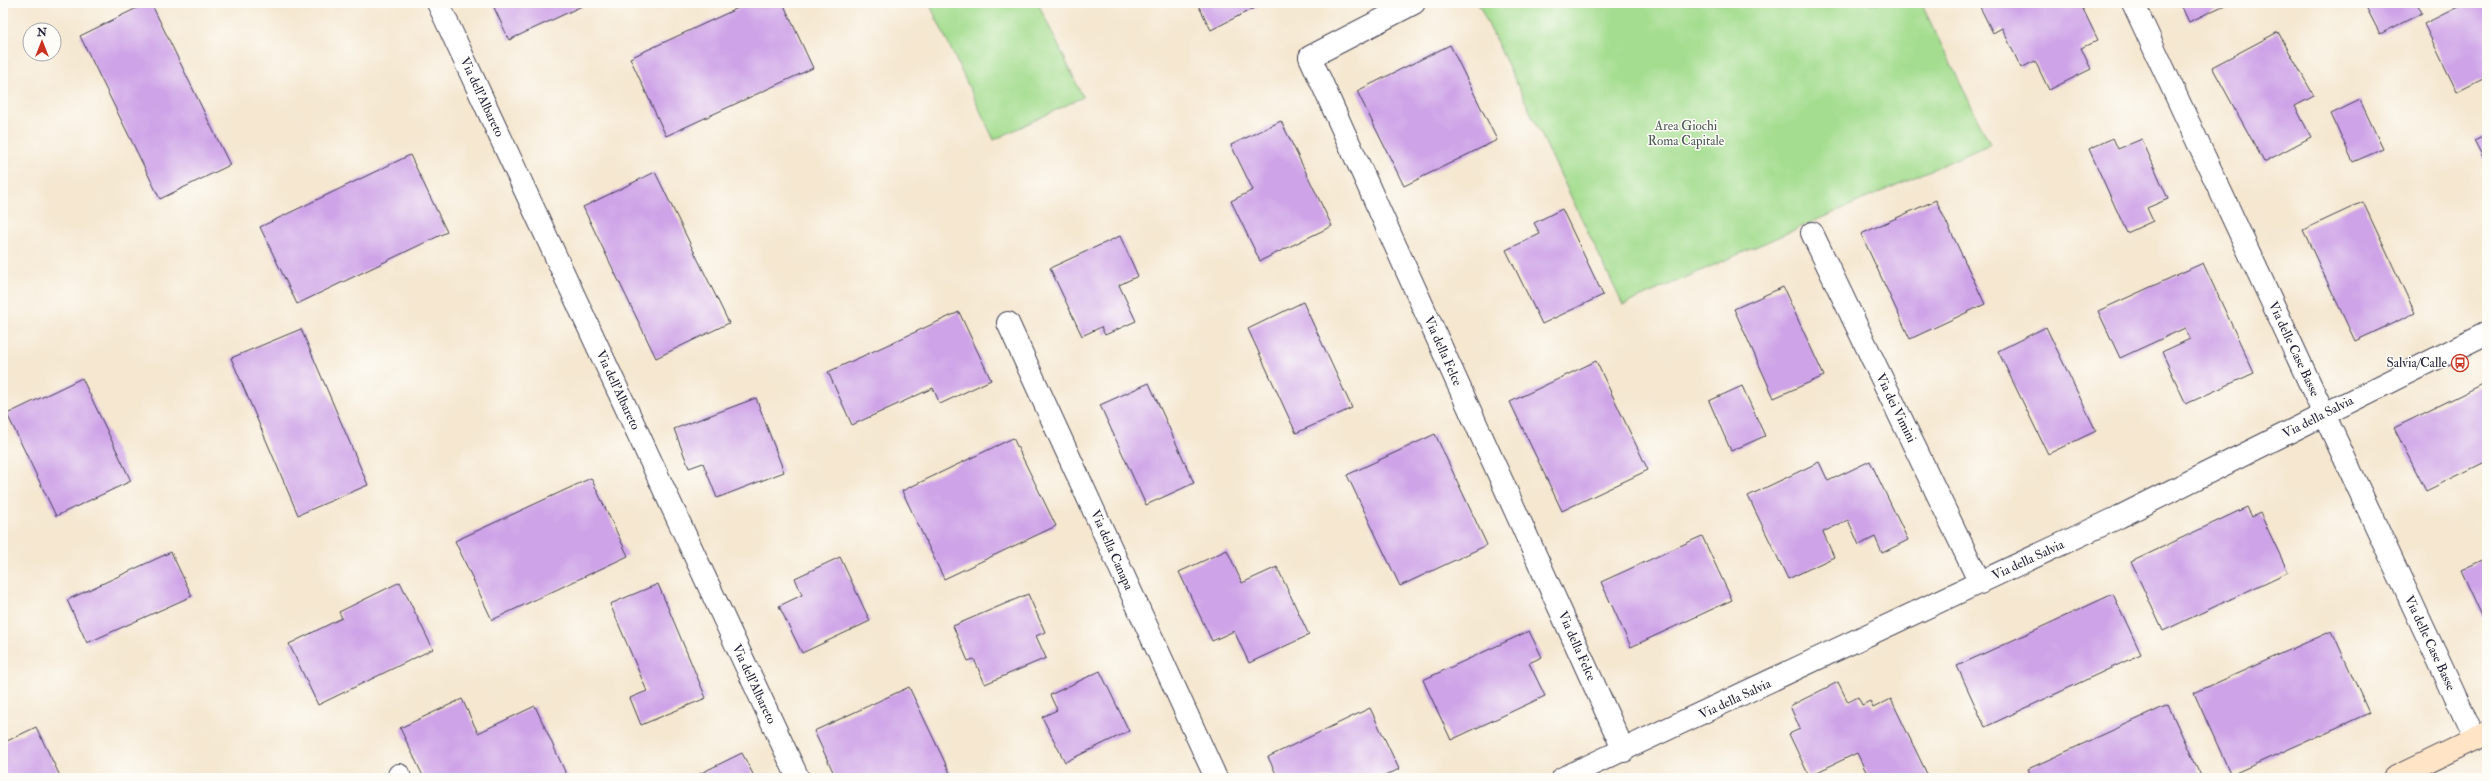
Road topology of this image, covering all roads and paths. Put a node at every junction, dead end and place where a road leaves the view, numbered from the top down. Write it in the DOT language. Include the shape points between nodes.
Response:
graph roads {
  1 [pos="438,3"];
  2 [pos="1414,3"];
  3 [pos="2133,3"];
  4 [pos="1812,233"];
  5 [pos="1008,323"];
  6 [pos="2487,333"];
  7 [pos="2324,414"];
  8 [pos="1980,583"];
  9 [pos="2481,736"];
  10 [pos="1624,751"];
  11 [pos="798,778"];
  12 [pos="1216,778"];
  13 [pos="1563,778"];
  14 [pos="2394,778"];
  1 -- 11 [label="street, Via dell'Albareto"];
  2 -- 10 [label="street, Via della Felce" via="1310,57"];
  3 -- 7 [label="street, Via delle Case Basse"];
  4 -- 8 [label="street, Via dei Vimini"];
  5 -- 12 [label="street, Via della Canapa"];
  6 -- 7 [label="street, Via della Salvia"];
  7 -- 8 [label="street, Via della Salvia" via="2119,517"];
  7 -- 9 [label="street, Via delle Case Basse"];
  8 -- 10 [label="street, Via della Salvia"];
  9 -- 14 [label="main road"];
  10 -- 13 [label="street, Via della Salvia"];
}
